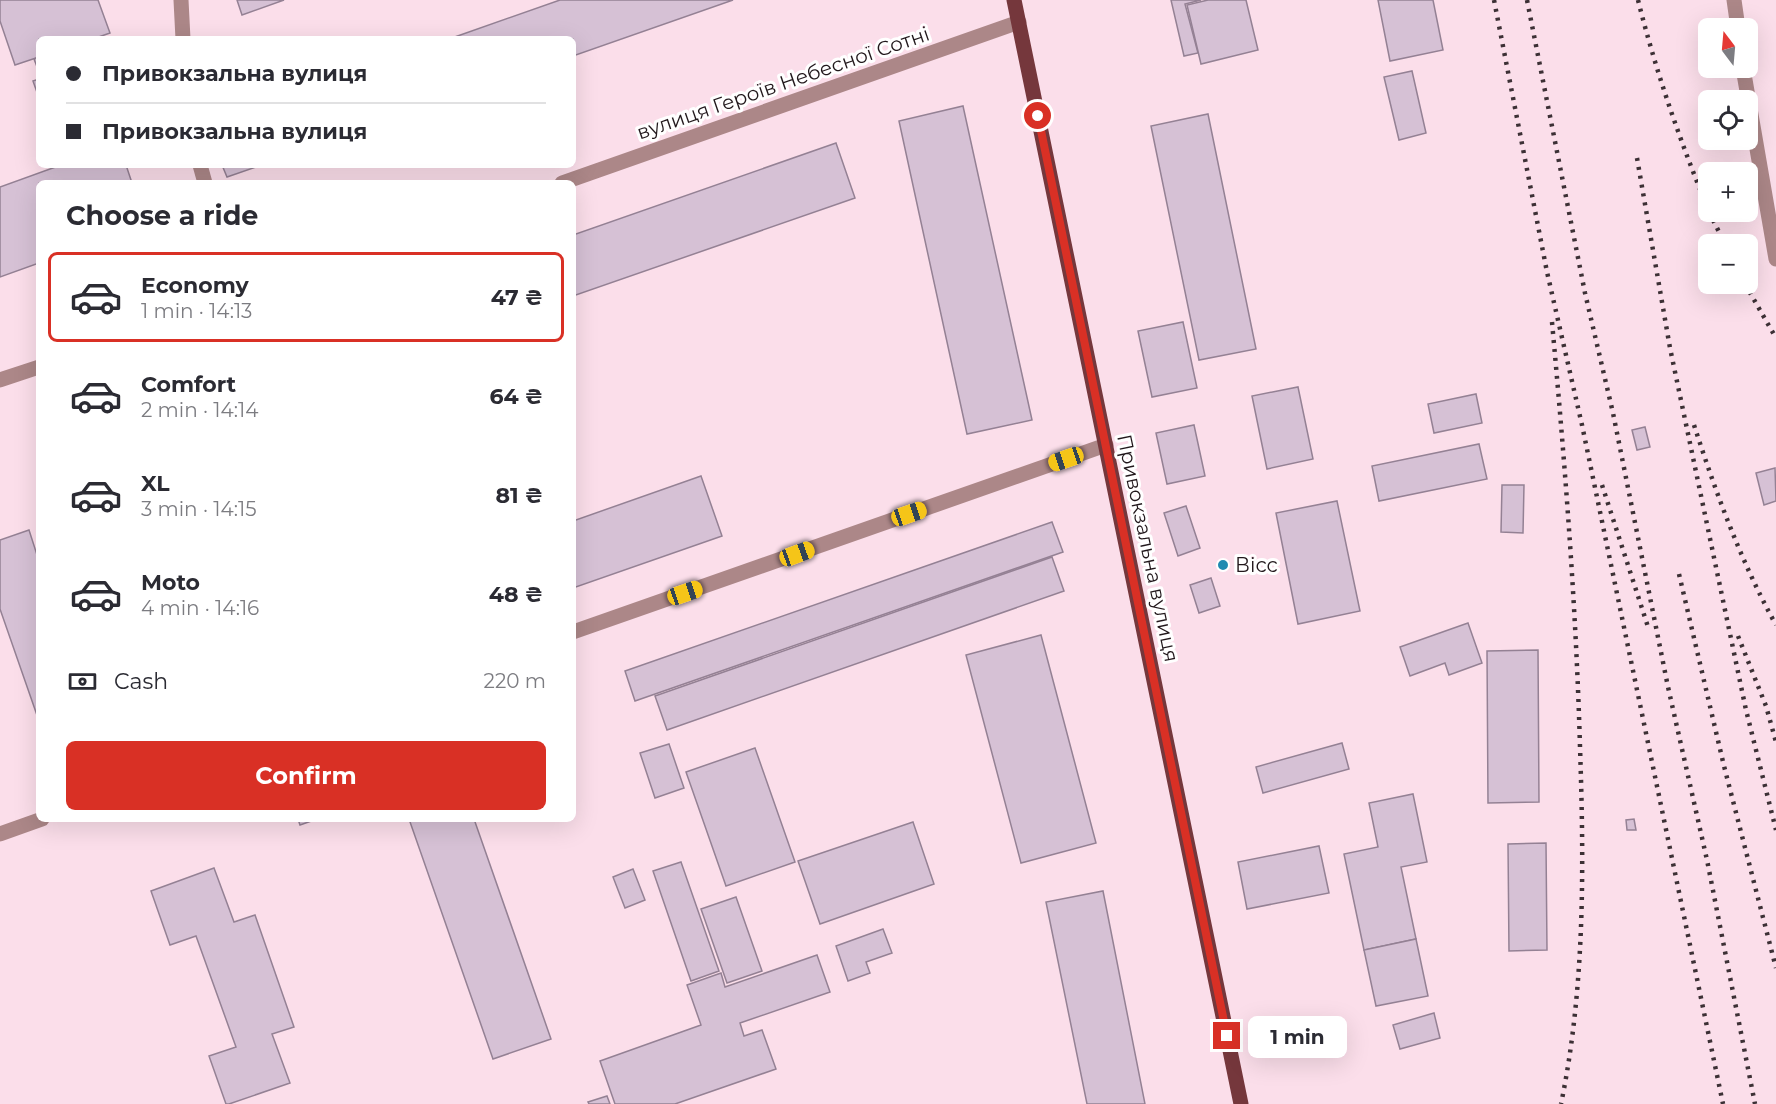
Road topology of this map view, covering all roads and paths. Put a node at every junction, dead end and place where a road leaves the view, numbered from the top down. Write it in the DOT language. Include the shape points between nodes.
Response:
graph roads {
  1 [pos="181,0"];
  2 [pos="1014,0"];
  3 [pos="1734,0"];
  4 [pos="1737,18"];
  5 [pos="1019,22"];
  6 [pos="183,36"];
  7 [pos="1745,78"];
  8 [pos="571,180"];
  9 [pos="1776,259"];
  10 [pos="36,367"];
  11 [pos="0,380"];
  12 [pos="1106,445"];
  13 [pos="576,631"];
  14 [pos="36,821"];
  15 [pos="0,834"];
  16 [pos="1241,1104"];
  1 -- 6 [label="street"];
  2 -- 5 [label="main road, Привокзальна вулиця"];
  3 -- 4 [label="street"];
  5 -- 8 [label="street, вулиця Героїв Небесної Сотні"];
  5 -- 12 [label="main road, Привокзальна вулиця"];
  7 -- 9 [label="street"];
  10 -- 11 [label="street"];
  12 -- 13 [label="street"];
  12 -- 16 [label="main road, Привокзальна вулиця"];
  14 -- 15 [label="street"];
}
